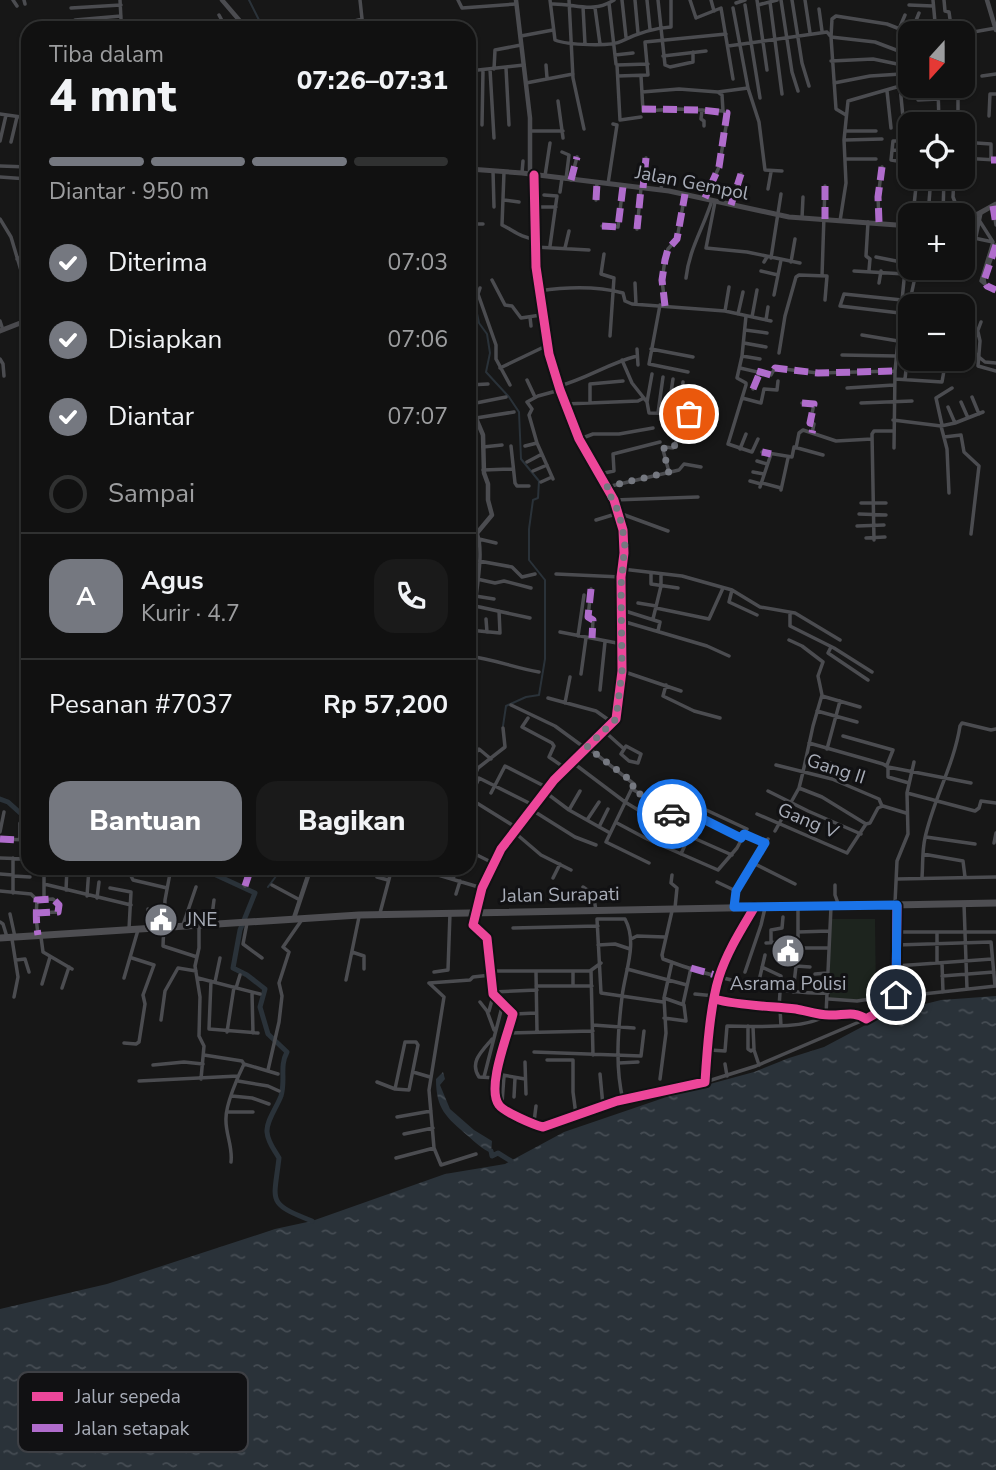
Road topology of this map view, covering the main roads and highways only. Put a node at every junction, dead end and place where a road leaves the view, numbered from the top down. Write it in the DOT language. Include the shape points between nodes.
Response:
graph roads {
  1 [pos="476,170"];
  2 [pos="995,205"];
  3 [pos="975,216"];
  4 [pos="898,225"];
  5 [pos="21,323"];
  6 [pos="1,330"];
  7 [pos="996,903"];
  8 [pos="9,937"];
  1 -- 4 [label="main road, Jalan Gempol" via="661,190 779,215"];
  2 -- 3 [label="main road"];
  5 -- 6 [label="main road"];
  7 -- 8 [label="highway, Jalan Surapati" via="380,914"];
}
